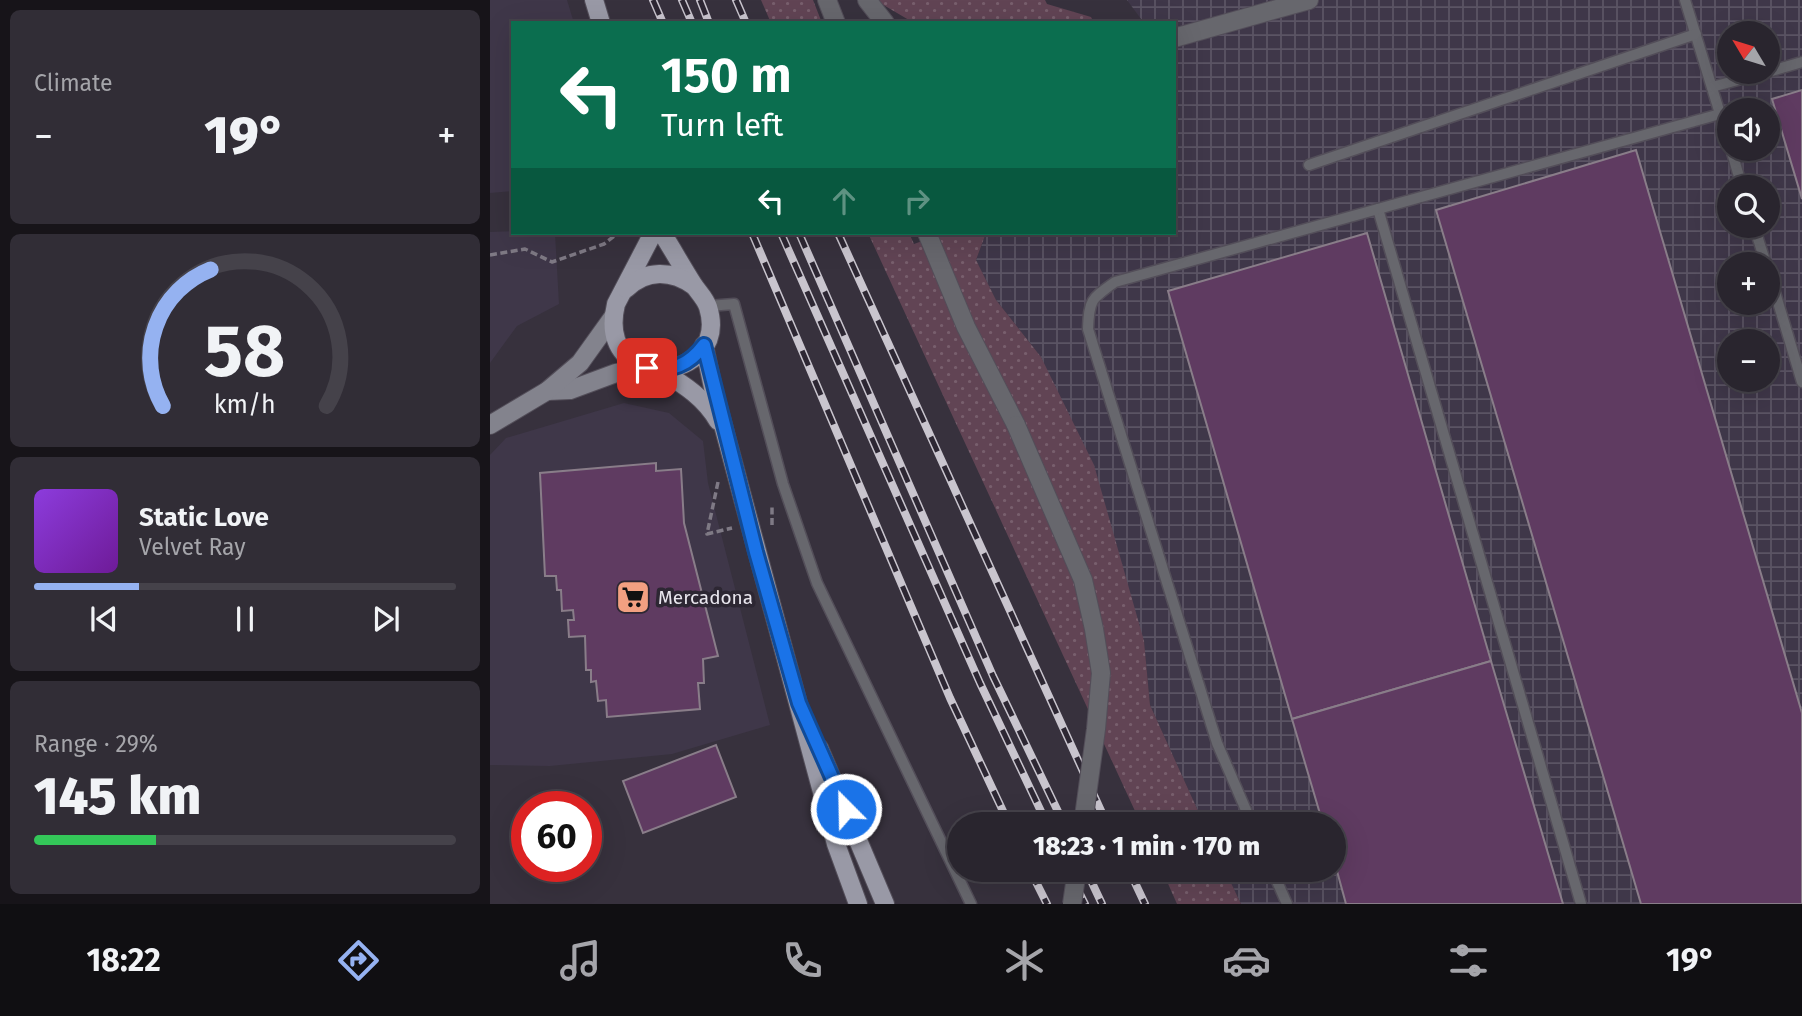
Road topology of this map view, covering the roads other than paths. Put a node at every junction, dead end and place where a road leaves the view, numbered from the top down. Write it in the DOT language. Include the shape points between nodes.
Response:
graph roads {
  1 [pos="594,0"];
  2 [pos="827,0"];
  3 [pos="867,0"];
  4 [pos="1309,0"];
  5 [pos="1685,0"];
  6 [pos="600,21"];
  7 [pos="835,21"];
  8 [pos="884,21"];
  9 [pos="1696,34"];
  10 [pos="1176,37"];
  11 [pos="1802,62"];
  12 [pos="1780,68"];
  13 [pos="1723,84"];
  14 [pos="1712,87"];
  15 [pos="1717,104"];
  16 [pos="1717,115"];
  17 [pos="1309,165"];
  18 [pos="1378,209"];
  19 [pos="652,235"];
  20 [pos="663,235"];
  21 [pos="928,235"];
  22 [pos="694,286"];
  23 [pos="621,295"];
  24 [pos="708,306"];
  25 [pos="1780,309"];
  26 [pos="613,317"];
  27 [pos="704,345"];
  28 [pos="654,369"];
  29 [pos="1802,382"];
  30 [pos="547,391"];
  31 [pos="490,425"];
  32 [pos="725,433"];
  33 [pos="799,703"];
  34 [pos="1085,812"];
  35 [pos="1247,812"];
  36 [pos="1075,882"];
  37 [pos="1277,882"];
  38 [pos="858,904"];
  39 [pos="885,904"];
  40 [pos="971,904"];
  41 [pos="1072,904"];
  42 [pos="1287,904"];
  43 [pos="1581,904"];
  1 -- 6 [label="main road"];
  2 -- 7 [label="street"];
  3 -- 8 [label="street"];
  4 -- 10 [label="street"];
  5 -- 9 [label="lane"];
  9 -- 14 [label="lane"];
  9 -- 17 [label="lane"];
  11 -- 12 [label="lane"];
  13 -- 14 [label="lane"];
  14 -- 15 [label="lane"];
  16 -- 18 [label="lane"];
  18 -- 35 [label="lane" via="1115,282 1089,306 1088,329 1157,554 1217,743"];
  18 -- 43 [label="lane"];
  19 -- 23 [label="main road"];
  20 -- 22 [label="main road"];
  21 -- 34 [label="street, bridge" via="1083,580 1101,673"];
  22 -- 23 [label="main road" via="684,278 659,273 638,279"];
  22 -- 24 [label="main road"];
  23 -- 26 [label="main road"];
  24 -- 27 [label="main road" via="709,332"];
  24 -- 40 [label="lane" via="734,304 783,484 817,583"];
  25 -- 29 [label="lane"];
  26 -- 28 [label="main road" via="625,354"];
  26 -- 30 [label="main road" via="580,363"];
  27 -- 28 [label="main road" via="686,364"];
  27 -- 32 [label="main road"];
  28 -- 30 [label="main road" via="616,373 570,390"];
  28 -- 32 [label="main road" via="709,406"];
  30 -- 31 [label="main road"];
  32 -- 33 [label="main road"];
  33 -- 38 [label="main road" via="836,844"];
  33 -- 39 [label="main road"];
  36 -- 41 [label="street, bridge"];
  37 -- 42 [label="lane"];
}
